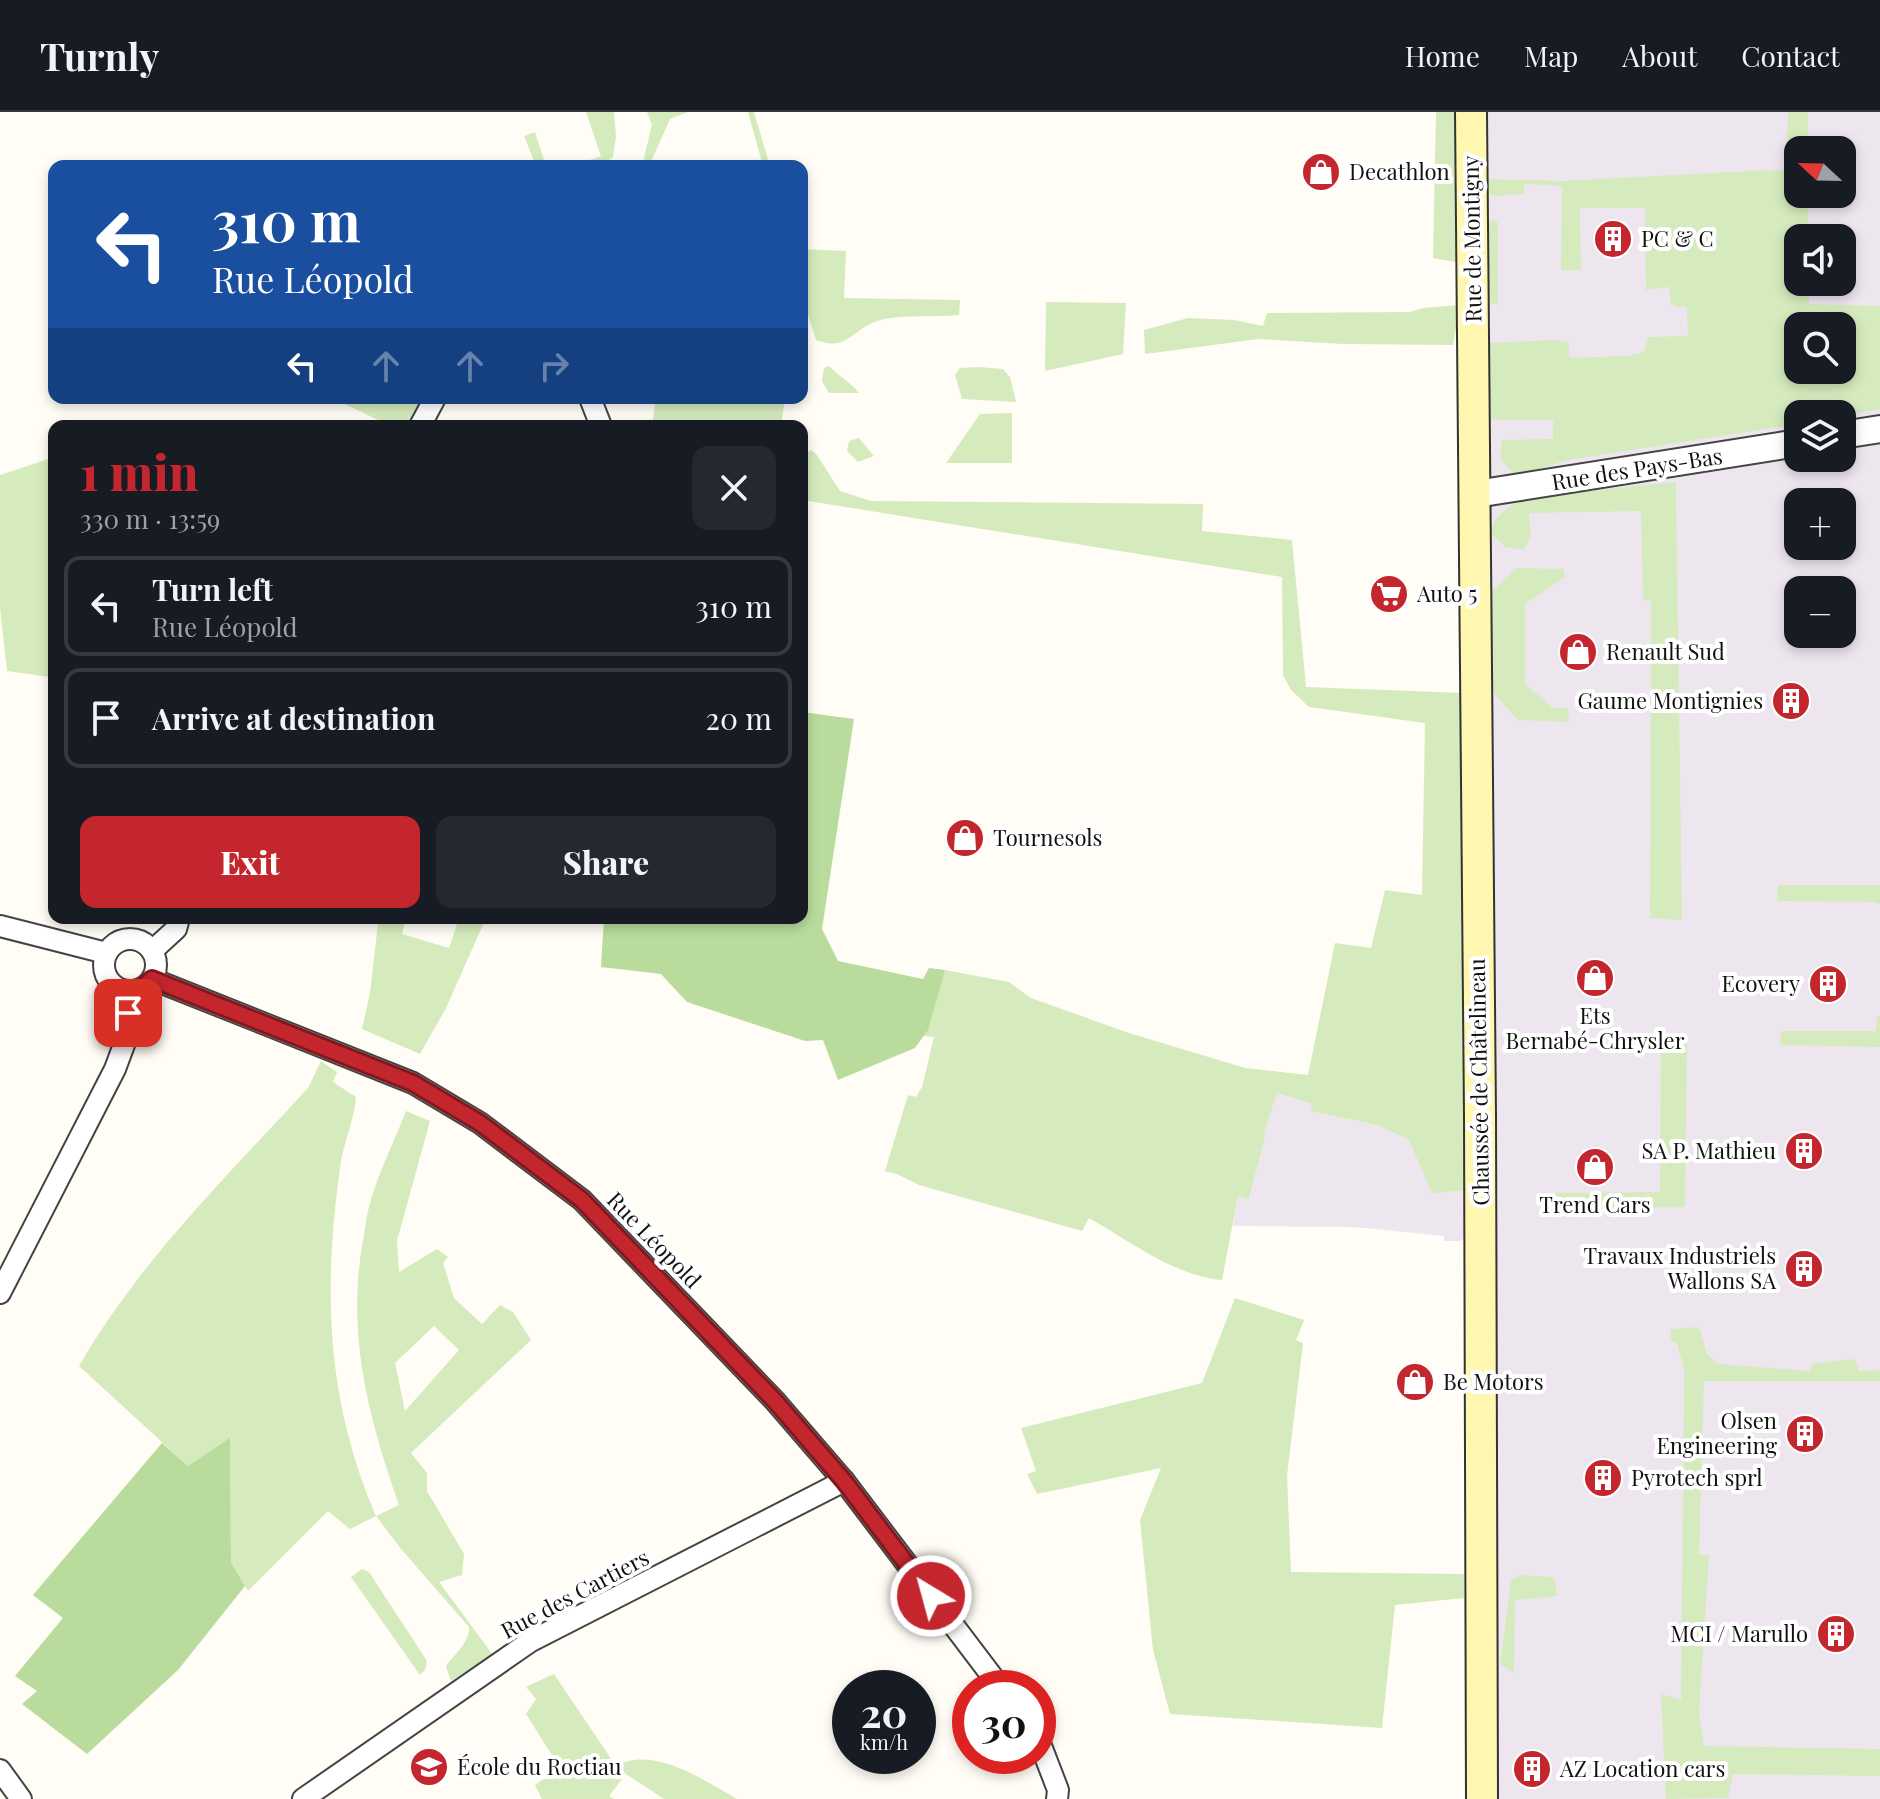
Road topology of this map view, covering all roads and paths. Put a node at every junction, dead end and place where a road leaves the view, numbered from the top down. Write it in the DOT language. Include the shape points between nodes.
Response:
graph roads {
  1 [pos="1471,112"];
  2 [pos="1474,365"];
  3 [pos="1880,429"];
  4 [pos="1856,433"];
  5 [pos="1784,445"];
  6 [pos="1476,494"];
  7 [pos="177,924"];
  8 [pos="0,926"];
  9 [pos="152,951"];
  10 [pos="106,953"];
  11 [pos="152,979"];
  12 [pos="127,991"];
  13 [pos="0,1293"];
  14 [pos="844,1481"];
  15 [pos="987,1670"];
  16 [pos="0,1770"];
  17 [pos="1052,1774"];
  18 [pos="21,1799"];
  19 [pos="303,1799"];
  20 [pos="1057,1799"];
  21 [pos="1482,1799"];
  1 -- 2 [label="main road, Rue de Montigny"];
  2 -- 6 [label="main road, Chaussée de Châtelineau"];
  3 -- 4 [label="street"];
  5 -- 6 [label="street, Rue des Pays-Bas"];
  6 -- 21 [label="main road, Chaussée de Châtelineau"];
  7 -- 9 [label="street"];
  8 -- 10 [label="street"];
  9 -- 10 [label="street" via="133,939 117,942"];
  9 -- 11 [label="street"];
  10 -- 12 [label="street" via="105,975"];
  11 -- 12 [label="street"];
  11 -- 14 [label="street, Rue Léopold" via="359,1059 413,1083 480,1123 582,1200 775,1401"];
  12 -- 13 [label="street" via="128,1034 115,1069"];
  14 -- 15 [label="street, Rue Léopold"];
  14 -- 19 [label="street, Rue des Cartiers" via="531,1641"];
  16 -- 18 [label="street"];
  17 -- 20 [label="street"];
}
